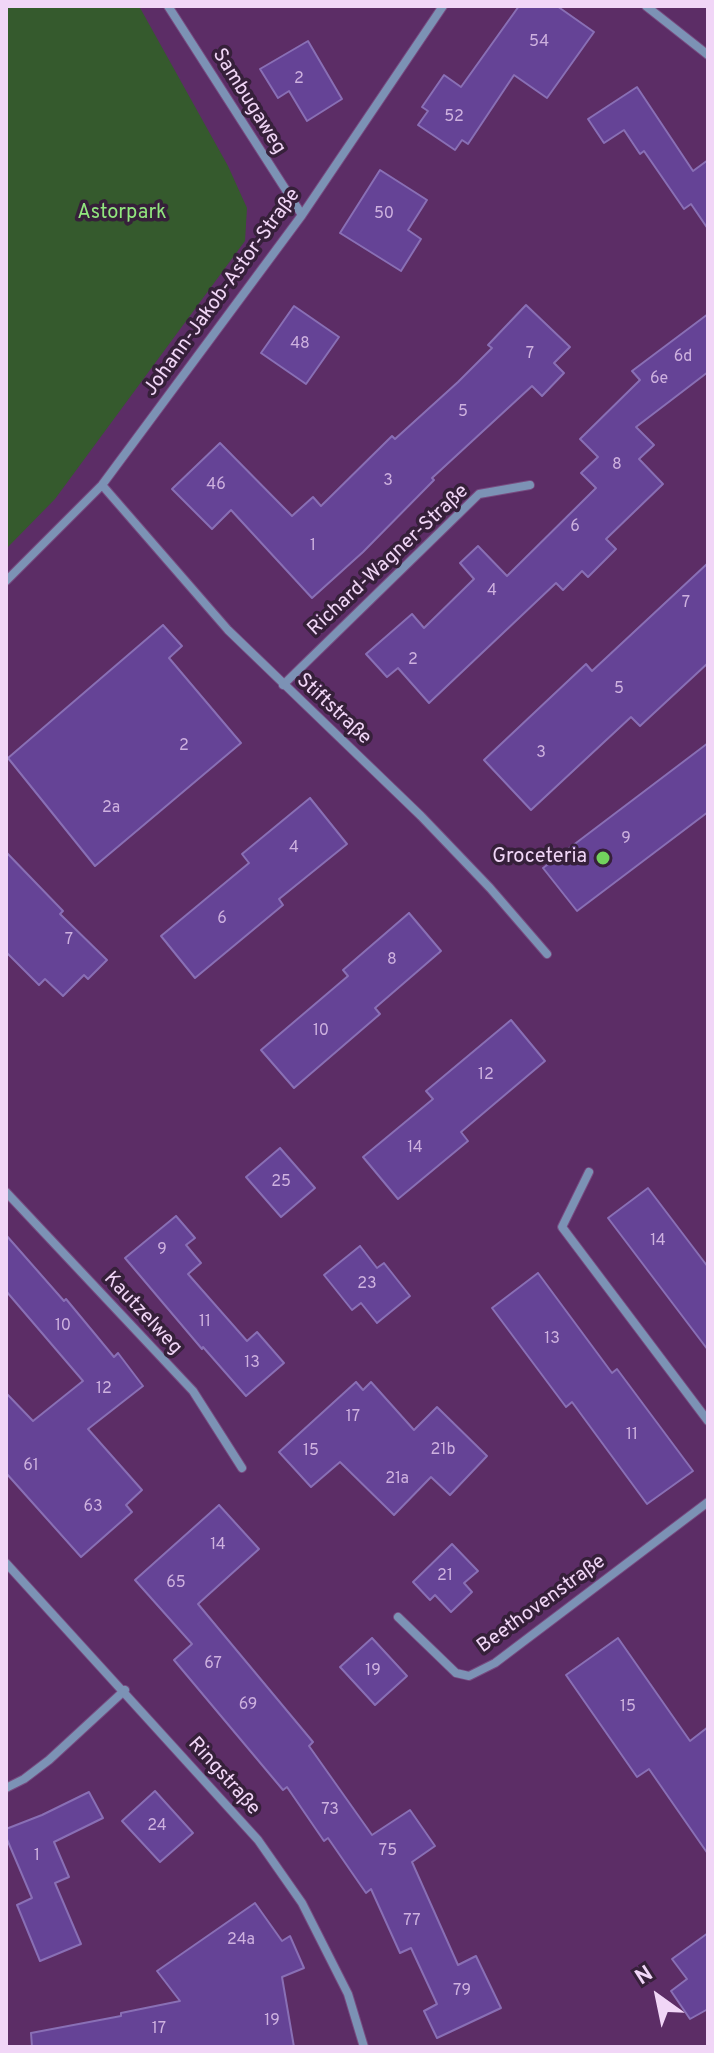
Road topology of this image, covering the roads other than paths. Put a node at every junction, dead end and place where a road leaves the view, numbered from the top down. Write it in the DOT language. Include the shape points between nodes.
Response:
graph roads {
  1 [pos="168,6"];
  2 [pos="443,6"];
  3 [pos="646,6"];
  4 [pos="708,55"];
  5 [pos="302,215"];
  6 [pos="102,485"];
  7 [pos="530,485"];
  8 [pos="6,581"];
  9 [pos="283,685"];
  10 [pos="547,954"];
  11 [pos="589,1172"];
  12 [pos="6,1192"];
  13 [pos="708,1421"];
  14 [pos="242,1468"];
  15 [pos="708,1502"];
  16 [pos="6,1563"];
  17 [pos="398,1617"];
  18 [pos="125,1690"];
  19 [pos="6,1788"];
  20 [pos="364,2047"];
  1 -- 5 [label="street, Sambugaweg"];
  2 -- 5 [label="street, Johann-Jakob-Astor-Straße"];
  3 -- 4 [label="street"];
  5 -- 6 [label="street, Johann-Jakob-Astor-Straße"];
  6 -- 8 [label="street, Johann-Jakob-Astor-Straße"];
  6 -- 9 [label="street, Stiftstraße"];
  7 -- 9 [label="street, Richard-Wagner-Straße" via="479,494"];
  9 -- 10 [label="street, Stiftstraße" via="421,816"];
  11 -- 13 [label="street" via="562,1227"];
  12 -- 14 [label="street, Kautzelweg" via="193,1391"];
  15 -- 17 [label="street, Beethovenstraße" via="495,1663 469,1676 456,1673"];
  16 -- 18 [label="street, Ringstraße"];
  18 -- 19 [label="street" via="49,1760"];
  18 -- 20 [label="street, Ringstraße" via="258,1840 302,1903 348,1994"];
}
